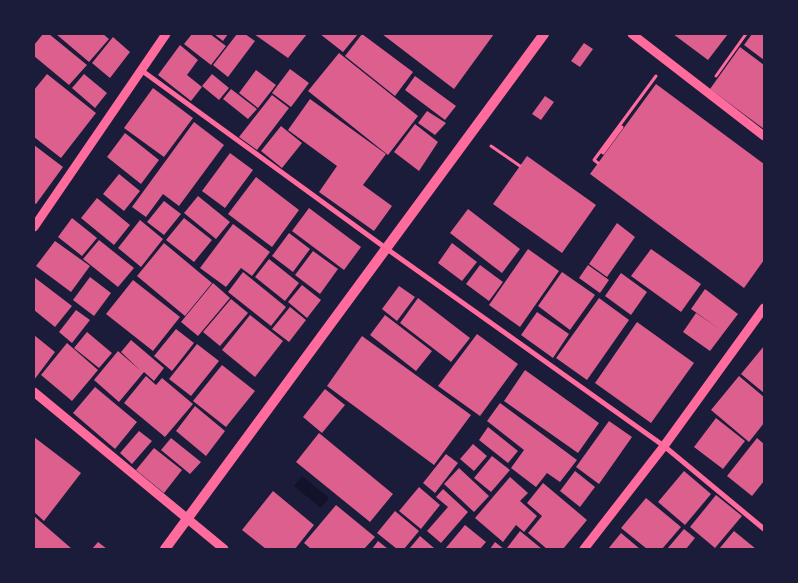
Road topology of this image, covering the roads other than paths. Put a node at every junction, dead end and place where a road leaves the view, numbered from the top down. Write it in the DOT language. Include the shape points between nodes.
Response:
graph roads {
  1 [pos="166,34"];
  2 [pos="544,34"];
  3 [pos="632,34"];
  4 [pos="141,70"];
  5 [pos="764,136"];
  6 [pos="34,227"];
  7 [pos="387,249"];
  8 [pos="764,308"];
  9 [pos="34,392"];
  10 [pos="664,446"];
  11 [pos="188,520"];
  12 [pos="764,529"];
  13 [pos="166,549"];
  14 [pos="224,549"];
  15 [pos="584,549"];
  1 -- 4 [label="street"];
  2 -- 7 [label="main road"];
  3 -- 5 [label="street"];
  4 -- 6 [label="street"];
  4 -- 7 [label="street"];
  7 -- 10 [label="street"];
  7 -- 11 [label="main road"];
  8 -- 10 [label="street"];
  9 -- 11 [label="street"];
  10 -- 12 [label="street"];
  10 -- 15 [label="street"];
  11 -- 13 [label="main road"];
  11 -- 14 [label="street"];
}
